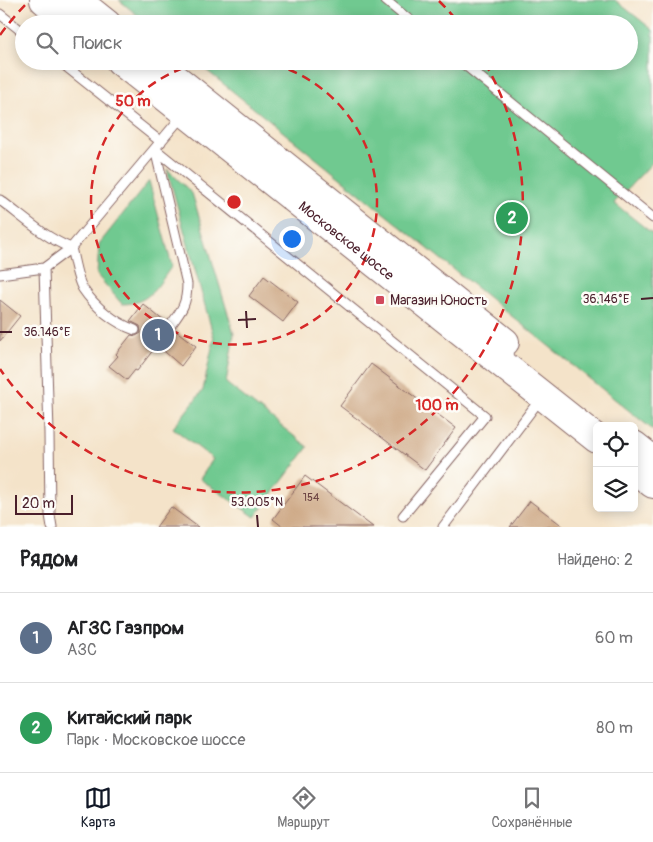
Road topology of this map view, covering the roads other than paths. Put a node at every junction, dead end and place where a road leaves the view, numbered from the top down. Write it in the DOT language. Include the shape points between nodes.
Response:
graph roads {
  1 [pos="44,0"];
  2 [pos="77,0"];
  3 [pos="384,0"];
  4 [pos="0,14"];
  5 [pos="62,15"];
  6 [pos="96,15"];
  7 [pos="403,15"];
  8 [pos="15,26"];
  9 [pos="69,70"];
  10 [pos="135,70"];
  11 [pos="162,70"];
  12 [pos="471,70"];
  13 [pos="192,105"];
  14 [pos="158,146"];
  15 [pos="0,200"];
  16 [pos="653,218"];
  17 [pos="71,248"];
  18 [pos="44,268"];
  19 [pos="0,274"];
  20 [pos="170,326"];
  21 [pos="135,330"];
  22 [pos="543,396"];
  23 [pos="605,422"];
  24 [pos="593,436"];
  25 [pos="638,448"];
  26 [pos="653,460"];
  27 [pos="638,472"];
  28 [pos="653,484"];
  29 [pos="403,516"];
  30 [pos="52,527"];
  31 [pos="442,527"];
  1 -- 5 [label="main road"];
  2 -- 6 [label="main road"];
  3 -- 7 [label="lane"];
  4 -- 8 [label="lane"];
  9 -- 14 [label="lane"];
  10 -- 13 [label="main road, Московское шоссе"];
  11 -- 13 [label="main road, Московское шоссе"];
  12 -- 16 [label="lane"];
  13 -- 14 [label="lane"];
  13 -- 22 [label="main road, Московское шоссе"];
  13 -- 23 [label="main road, Московское шоссе"];
  14 -- 17 [label="lane"];
  14 -- 20 [label="lane" via="187,284 183,310"];
  14 -- 29 [label="lane" via="485,416"];
  15 -- 17 [label="lane" via="39,230"];
  17 -- 18 [label="lane"];
  17 -- 21 [label="lane" via="82,288 108,316"];
  18 -- 19 [label="lane"];
  18 -- 30 [label="lane"];
  22 -- 24 [label="main road, Московское шоссе"];
  22 -- 31 [label="lane"];
  25 -- 26 [label="main road"];
  27 -- 28 [label="main road"];
}
